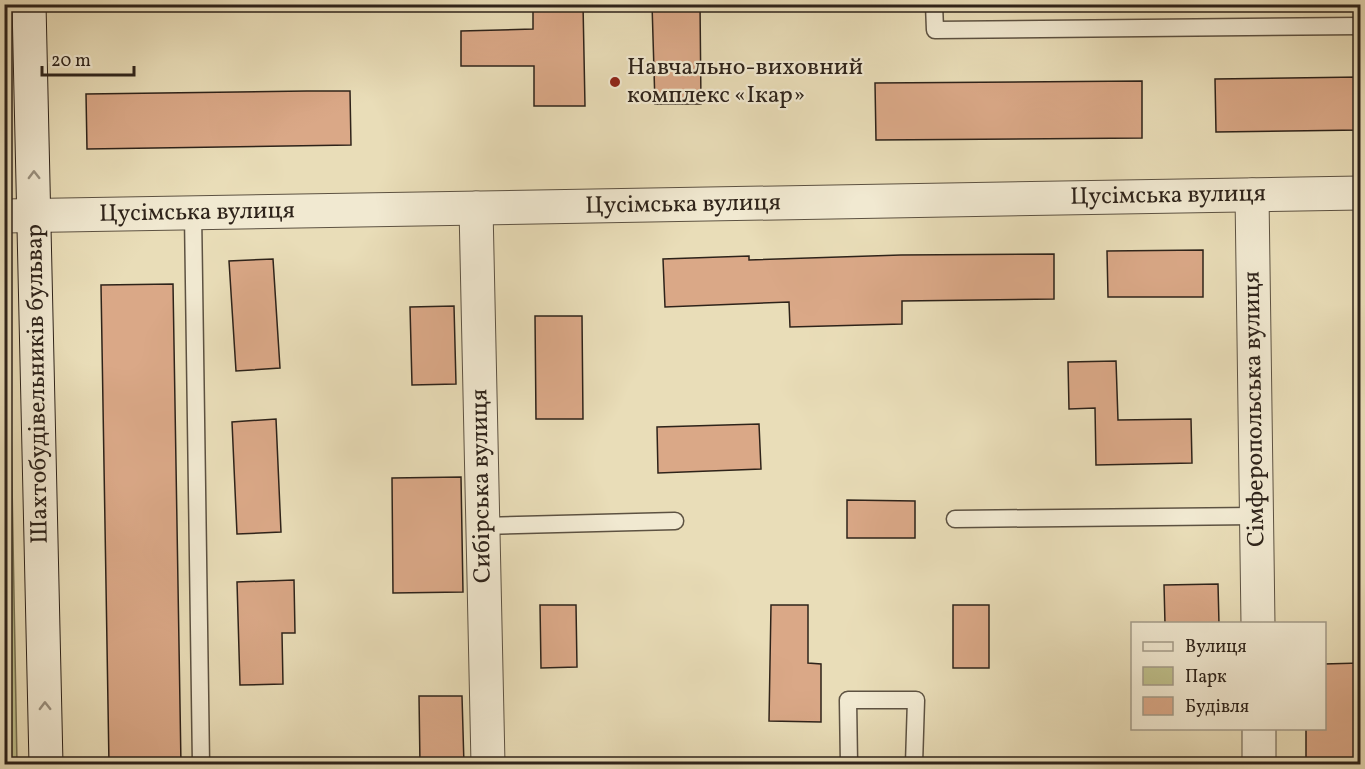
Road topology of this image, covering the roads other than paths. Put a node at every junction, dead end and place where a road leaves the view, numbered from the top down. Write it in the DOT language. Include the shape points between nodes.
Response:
graph roads {
  1 [pos="29,4"];
  2 [pos="934,4"];
  3 [pos="1360,26"];
  4 [pos="1360,193"];
  5 [pos="1252,195"];
  6 [pos="476,208"];
  7 [pos="193,213"];
  8 [pos="20,216"];
  9 [pos="1256,516"];
  10 [pos="955,519"];
  11 [pos="675,521"];
  12 [pos="483,526"];
  13 [pos="1258,622"];
  14 [pos="1259,730"];
  15 [pos="46,765"];
  16 [pos="201,765"];
  17 [pos="488,765"];
  18 [pos="849,765"];
  19 [pos="914,765"];
  20 [pos="1259,765"];
  8 -- 1 [label="street, Шахтобудівельників бульвар, one-way"];
  2 -- 3 [label="lane" via="935,30"];
  4 -- 5 [label="street, Цусімська вулиця"];
  5 -- 6 [label="street, Цусімська вулиця"];
  5 -- 9 [label="street, Сімферопольська вулиця"];
  6 -- 7 [label="street, Цусімська вулиця"];
  6 -- 12 [label="street, Сибірська вулиця"];
  7 -- 8 [label="street, Цусімська вулиця"];
  7 -- 16 [label="lane"];
  15 -- 8 [label="street, Шахтобудівельників бульвар, one-way"];
  9 -- 10 [label="lane"];
  9 -- 13 [label="street, Сімферопольська вулиця"];
  11 -- 12 [label="lane"];
  12 -- 17 [label="street, Сибірська вулиця"];
  14 -- 20 [label="street"];
  18 -- 19 [label="lane" via="848,700 916,700"];
}
